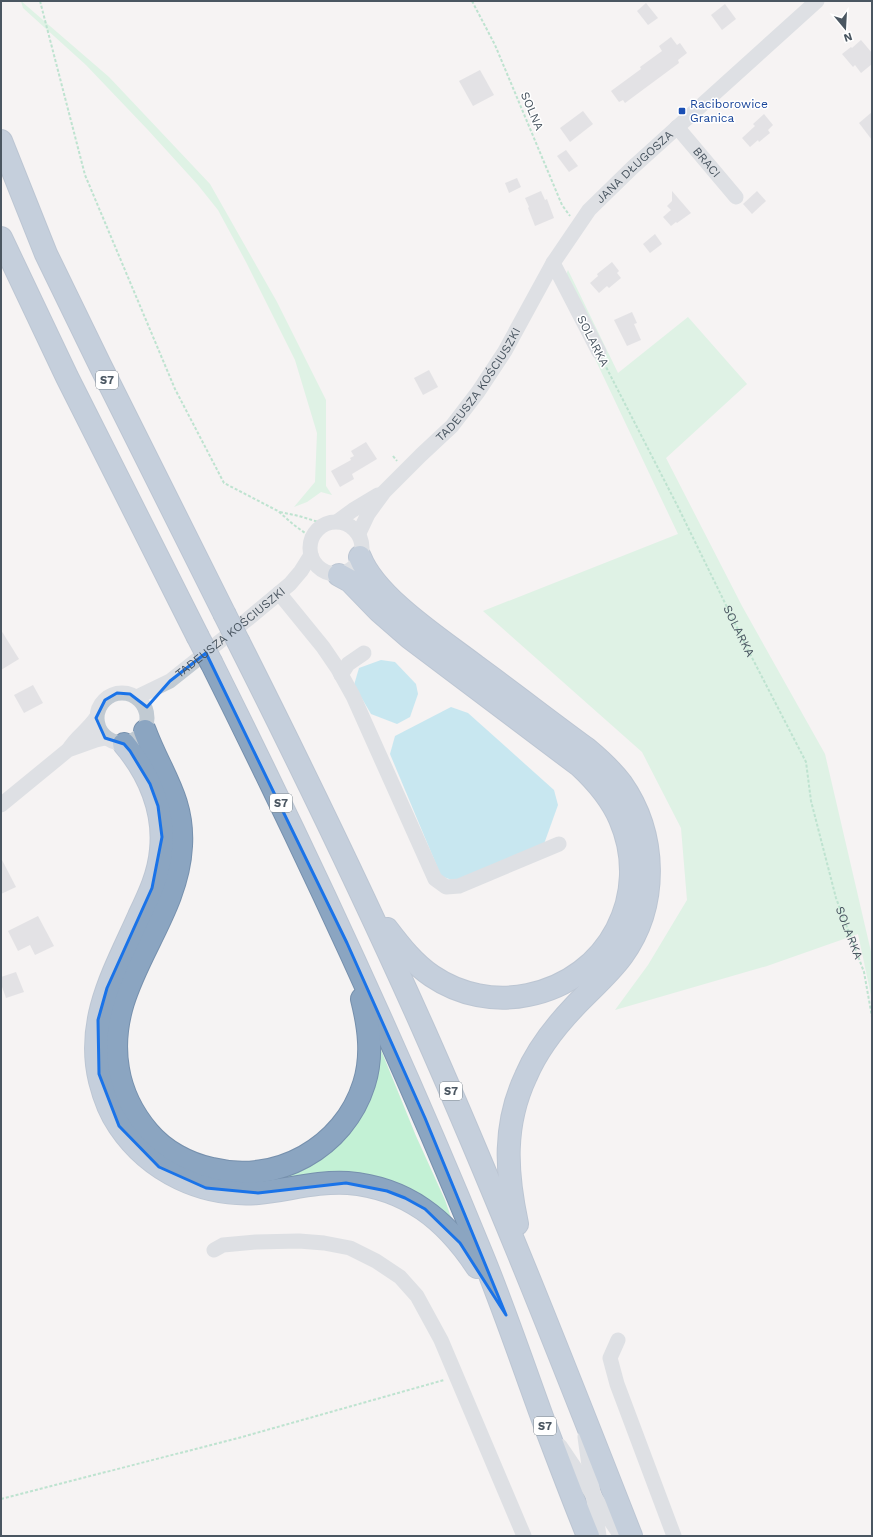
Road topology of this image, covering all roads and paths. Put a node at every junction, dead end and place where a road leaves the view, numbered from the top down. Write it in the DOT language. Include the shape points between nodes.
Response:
graph roads {
  1 [pos="40,1"];
  2 [pos="472,1"];
  3 [pos="817,1"];
  4 [pos="678,128"];
  5 [pos="1,141"];
  6 [pos="736,197"];
  7 [pos="578,226"];
  8 [pos="1,238"];
  9 [pos="554,263"];
  10 [pos="599,352"];
  11 [pos="384,492"];
  12 [pos="278,511"];
  13 [pos="332,522"];
  14 [pos="359,533"];
  15 [pos="312,538"];
  16 [pos="310,555"];
  17 [pos="360,557"];
  18 [pos="331,573"];
  19 [pos="284,589"];
  20 [pos="364,653"];
  21 [pos="341,675"];
  22 [pos="142,703"];
  23 [pos="96,718"];
  24 [pos="144,731"];
  25 [pos="115,741"];
  26 [pos="68,750"];
  27 [pos="1,805"];
  28 [pos="559,844"];
  29 [pos="365,900"];
  30 [pos="347,943"];
  31 [pos="872,1017"];
  32 [pos="214,1250"];
  33 [pos="531,1285"];
  34 [pos="506,1315"];
  35 [pos="618,1340"];
  36 [pos="457,1377"];
  37 [pos="581,1408"];
  38 [pos="545,1426"];
  39 [pos="593,1495"];
  40 [pos="1,1499"];
  41 [pos="524,1536"];
  42 [pos="588,1536"];
  43 [pos="599,1536"];
  44 [pos="621,1536"];
  45 [pos="631,1536"];
  46 [pos="674,1536"];
  1 -- 12 [label="path" via="85,175 175,389 224,483"];
  2 -- 7 [label="path, SOLNA" via="495,45 562,204"];
  3 -- 4 [label="street, JANA DŁUGOSZA"];
  4 -- 6 [label="street, BRACI"];
  4 -- 7 [label="street, JANA DŁUGOSZA" via="589,210"];
  5 -- 29 [label="highway, S7, bridge" via="46,254"];
  7 -- 9 [label="street, JANA DŁUGOSZA"];
  8 -- 30 [label="highway, S7, bridge" via="66,377 212,664"];
  9 -- 10 [label="street, SOLARKA"];
  9 -- 11 [label="street, TADEUSZA KOŚCIUSZKI" via="478,392 452,426"];
  10 -- 31 [label="path, SOLARKA" via="806,762 811,801 836,898 864,972"];
  11 -- 13 [label="street, TADEUSZA KOŚCIUSZKI"];
  11 -- 14 [label="street, TADEUSZA KOŚCIUSZKI" via="368,514"];
  12 -- 13 [label="path"];
  12 -- 15 [label="path"];
  13 -- 14 [label="street" via="346,523"];
  13 -- 15 [label="street" via="318,528"];
  14 -- 17 [label="street"];
  15 -- 16 [label="street"];
  16 -- 18 [label="street" via="315,564"];
  16 -- 19 [label="street, TADEUSZA KOŚCIUSZKI" via="301,571"];
  17 -- 18 [label="street" via="348,571"];
  17 -- 33 [label="highway" via="374,580 406,612 602,763 627,793 644,831 649,860 648,889 646,904 630,945 614,967 561,1021 540,1050 526,1075 515,1105 508,1144 509,1181"];
  18 -- 19 [label="street, TADEUSZA KOŚCIUSZKI" via="316,572"];
  18 -- 29 [label="highway" via="350,580 379,611 410,638 580,766 606,794 619,817 631,862 630,889 624,913 611,940 581,972 561,984 521,997 479,996 449,986 433,977 409,956"];
  19 -- 21 [label="street"];
  19 -- 22 [label="street, TADEUSZA KOŚCIUSZKI"];
  20 -- 21 [label="street" via="348,664"];
  21 -- 28 [label="street" via="353,696 435,879 446,887 460,886"];
  22 -- 23 [label="street" via="124,693 110,696 100,705"];
  22 -- 24 [label="street" via="148,720"];
  23 -- 25 [label="street" via="100,732"];
  23 -- 26 [label="street"];
  24 -- 25 [label="street" via="138,738"];
  24 -- 30 [label="highway" via="170,783 177,804 181,844 180,862 171,892 124,996 117,1026 116,1058 120,1080 126,1100 149,1134 186,1160 217,1171 240,1173 280,1168 301,1160 330,1139 347,1120 356,1104 369,1059 368,1024"];
  25 -- 26 [label="street" via="91,742"];
  25 -- 34 [label="highway" via="140,766 152,790 160,813 162,837 158,870 152,888 107,988 98,1020 96,1040 99,1074 103,1093 119,1126 130,1141 159,1167 189,1183 206,1188 223,1192 253,1193 346,1183 387,1190 405,1198 425,1209 460,1242"];
  26 -- 27 [label="street"];
  29 -- 33 [label="highway, S7" via="441,1069"];
  30 -- 34 [label="highway, S7" via="425,1118"];
  32 -- 36 [label="street" via="223,1245 299,1241 350,1248 376,1261 400,1277 417,1296 441,1340"];
  33 -- 37 [label="highway, S7"];
  34 -- 38 [label="highway, S7"];
  35 -- 46 [label="street" via="610,1358 617,1384"];
  36 -- 40 [label="path" via="242,1437"];
  36 -- 41 [label="street"];
  37 -- 39 [label="street"];
  37 -- 45 [label="highway, S7"];
  38 -- 39 [label="street"];
  38 -- 42 [label="highway, S7"];
  39 -- 43 [label="street"];
  39 -- 44 [label="street"];
}
